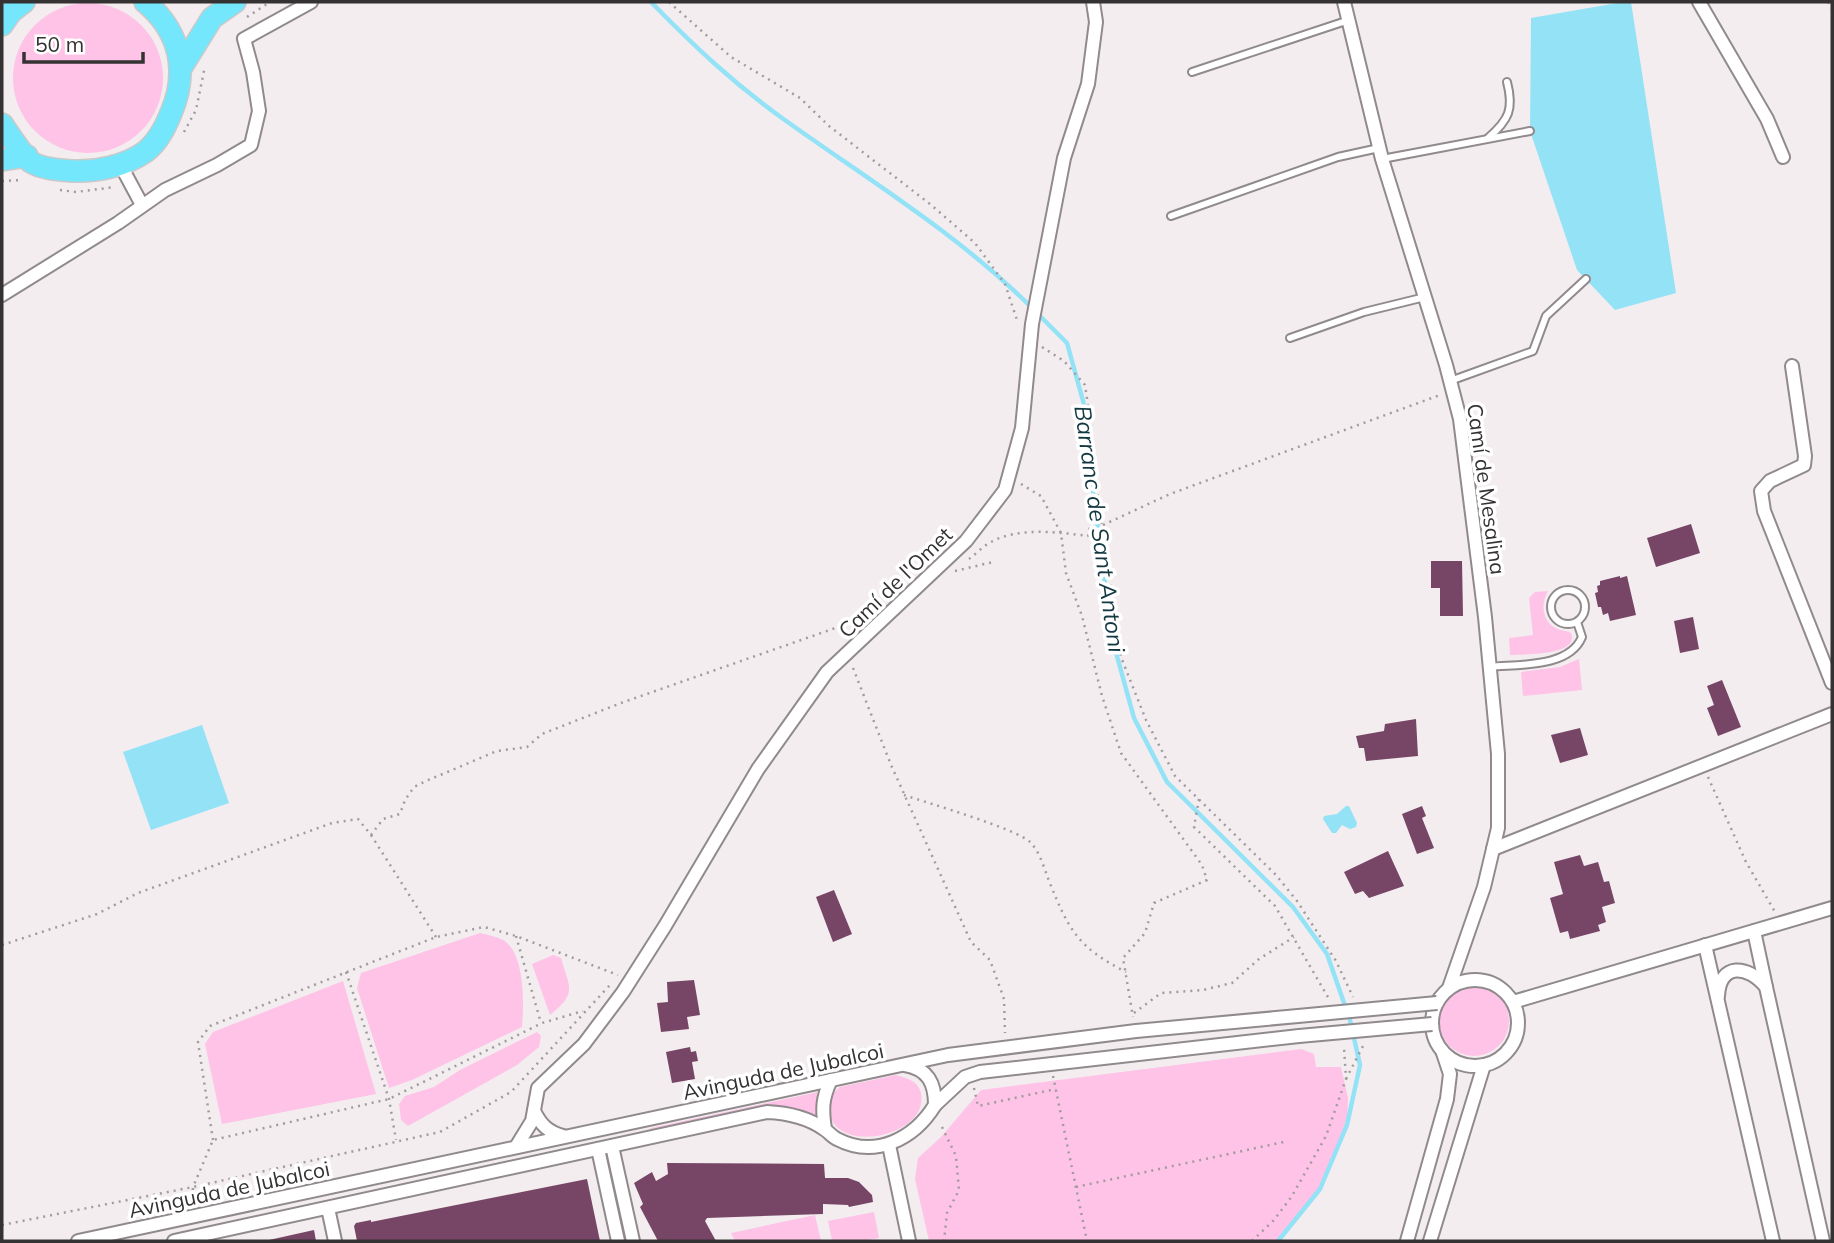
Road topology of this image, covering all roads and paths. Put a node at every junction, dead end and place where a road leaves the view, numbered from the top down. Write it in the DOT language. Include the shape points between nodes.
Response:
graph roads {
  1 [pos="23,2"];
  2 [pos="145,2"];
  3 [pos="235,2"];
  4 [pos="311,2"];
  5 [pos="669,2"];
  6 [pos="1093,2"];
  7 [pos="1344,2"];
  8 [pos="1699,2"];
  9 [pos="1828,2"];
  10 [pos="1832,9"];
  11 [pos="1349,20"];
  12 [pos="2,26"];
  13 [pos="181,68"];
  14 [pos="1192,72"];
  15 [pos="1507,82"];
  16 [pos="2,124"];
  17 [pos="1530,131"];
  18 [pos="1487,139"];
  19 [pos="1380,153"];
  20 [pos="27,156"];
  21 [pos="1783,158"];
  22 [pos="2,160"];
  23 [pos="120,163"];
  24 [pos="142,205"];
  25 [pos="1171,216"];
  26 [pos="1586,279"];
  27 [pos="2,295"];
  28 [pos="1425,297"];
  29 [pos="1290,338"];
  30 [pos="1031,340"];
  31 [pos="1792,366"];
  32 [pos="1452,386"];
  33 [pos="1009,477"];
  34 [pos="1098,493"];
  35 [pos="1102,525"];
  36 [pos="1061,533"];
  37 [pos="993,562"];
  38 [pos="943,564"];
  39 [pos="932,575"];
  40 [pos="900,605"];
  41 [pos="1577,622"];
  42 [pos="847,654"];
  43 [pos="1490,667"];
  44 [pos="1832,683"];
  45 [pos="1832,714"];
  46 [pos="1701,766"];
  47 [pos="904,795"];
  48 [pos="1199,799"];
  49 [pos="1194,827"];
  50 [pos="371,835"];
  51 [pos="1493,849"];
  52 [pos="1832,908"];
  53 [pos="1782,923"];
  54 [pos="1754,931"];
  55 [pos="516,936"];
  56 [pos="436,937"];
  57 [pos="1294,937"];
  58 [pos="2,945"];
  59 [pos="1705,945"];
  60 [pos="346,972"];
  61 [pos="1126,972"];
  62 [pos="631,981"];
  63 [pos="1766,987"];
  64 [pos="1449,988"];
  65 [pos="1352,996"];
  66 [pos="1717,996"];
  67 [pos="1513,1002"];
  68 [pos="1437,1003"];
  69 [pos="585,1011"];
  70 [pos="1133,1014"];
  71 [pos="1133,1020"];
  72 [pos="541,1023"];
  73 [pos="1432,1024"];
  74 [pos="1362,1034"];
  75 [pos="1006,1046"];
  76 [pos="1443,1052"];
  77 [pos="905,1065"];
  78 [pos="1484,1065"];
  79 [pos="1053,1075"];
  80 [pos="1346,1079"];
  81 [pos="831,1080"];
  82 [pos="974,1088"];
  83 [pos="1056,1089"];
  84 [pos="389,1100"];
  85 [pos="935,1105"];
  86 [pos="534,1111"];
  87 [pos="942,1127"];
  88 [pos="825,1129"];
  89 [pos="566,1137"];
  90 [pos="213,1140"];
  91 [pos="396,1141"];
  92 [pos="1284,1142"];
  93 [pos="889,1145"];
  94 [pos="612,1146"];
  95 [pos="516,1147"];
  96 [pos="597,1149"];
  97 [pos="1076,1186"];
  98 [pos="194,1187"];
  99 [pos="328,1208"];
  100 [pos="190,1217"];
  101 [pos="2,1225"];
  102 [pos="78,1241"];
  103 [pos="174,1241"];
  104 [pos="335,1241"];
  105 [pos="618,1241"];
  106 [pos="633,1241"];
  107 [pos="909,1241"];
  108 [pos="944,1241"];
  109 [pos="1087,1241"];
  110 [pos="1406,1241"];
  111 [pos="1430,1241"];
  112 [pos="1773,1241"];
  113 [pos="1824,1241"];
  1 -- 12 [label="main road"];
  2 -- 13 [label="main road" via="168,29"];
  3 -- 13 [label="main road" via="212,18"];
  4 -- 24 [label="street" via="244,39 259,111 251,145"];
  5 -- 30 [label="path" via="731,57 800,98 975,243 1006,284 1018,323"];
  6 -- 30 [label="street, Camí de l'Omet" via="1096,22 1088,84 1064,158"];
  7 -- 11 [label="street, Camí de Mesalina"];
  8 -- 21 [label="street" via="1767,119"];
  9 -- 10 [label="path"];
  11 -- 14 [label="lane"];
  11 -- 19 [label="street, Camí de Mesalina"];
  13 -- 23 [label="main road" via="177,99 166,127 143,153"];
  15 -- 18 [label="lane" via="1510,113"];
  16 -- 20 [label="main road"];
  17 -- 18 [label="lane"];
  18 -- 19 [label="lane"];
  19 -- 25 [label="lane" via="1338,157"];
  19 -- 28 [label="street, Camí de Mesalina"];
  20 -- 22 [label="main road"];
  20 -- 23 [label="main road" via="32,162 60,170 86,172"];
  23 -- 24 [label="street"];
  24 -- 27 [label="street"];
  26 -- 32 [label="lane" via="1546,316 1533,351"];
  28 -- 29 [label="lane"];
  28 -- 32 [label="street, Camí de Mesalina"];
  30 -- 33 [label="street, Camí de l'Omet" via="1023,429"];
  30 -- 34 [label="path" via="1064,361 1084,385"];
  31 -- 44 [label="street" via="1804,465 1770,481 1761,491 1764,511"];
  32 -- 35 [label="path" via="1170,494"];
  32 -- 43 [label="street, Camí de Mesalina" via="1470,480"];
  33 -- 36 [label="path" via="1041,496"];
  33 -- 38 [label="street, Camí de l'Omet" via="990,511"];
  34 -- 35 [label="path"];
  34 -- 36 [label="path" via="1088,536"];
  35 -- 48 [label="path" via="1121,657 1175,776"];
  36 -- 38 [label="path" via="1014,533 989,542 970,559"];
  36 -- 61 [label="path" via="1066,573 1121,753 1202,865 1207,880 1154,903 1145,933 1123,958"];
  37 -- 39 [label="path"];
  38 -- 39 [label="street, Camí de l'Omet"];
  39 -- 40 [label="street, Camí de l'Omet"];
  40 -- 42 [label="street, Camí de l'Omet"];
  40 -- 50 [label="path" via="621,703 541,734 527,747 497,751 426,780 414,787 400,814 383,819"];
  41 -- 41 [label="lane" via="1585,602 1577,592 1560,592 1551,605 1553,616 1561,623"];
  41 -- 43 [label="lane" via="1582,637 1572,653 1546,661"];
  42 -- 47 [label="path"];
  42 -- 62 [label="street, Camí de l'Omet" via="827,672 758,769"];
  43 -- 51 [label="street, Camí de Mesalina" via="1498,754 1498,828"];
  45 -- 46 [label="street"];
  46 -- 51 [label="street"];
  46 -- 53 [label="path" via="1746,862"];
  47 -- 61 [label="path" via="1030,842 1075,937"];
  47 -- 75 [label="path" via="971,942 990,960 1004,999"];
  48 -- 49 [label="path"];
  48 -- 65 [label="path" via="1297,901 1336,961"];
  50 -- 56 [label="path"];
  50 -- 58 [label="path" via="358,819 332,823 138,893 97,914"];
  51 -- 64 [label="street, Camí de Mesalina"];
  52 -- 53 [label="street"];
  53 -- 54 [label="street"];
  54 -- 59 [label="street"];
  54 -- 63 [label="street"];
  55 -- 56 [label="path" via="484,927"];
  55 -- 62 [label="path"];
  55 -- 72 [label="path"];
  56 -- 60 [label="path"];
  57 -- 70 [label="path" via="1232,983 1161,993"];
  59 -- 66 [label="street"];
  59 -- 67 [label="street"];
  60 -- 84 [label="path"];
  60 -- 90 [label="path" via="210,1026 198,1042"];
  61 -- 70 [label="path"];
  62 -- 69 [label="path" via="607,985"];
  62 -- 86 [label="street, Camí de l'Omet" via="584,1044 538,1088"];
  63 -- 66 [label="street" via="1748,971 1737,970 1718,984"];
  63 -- 113 [label="street"];
  64 -- 67 [label="street" via="1474,979 1488,981"];
  64 -- 68 [label="street"];
  66 -- 112 [label="street"];
  67 -- 78 [label="street" via="1519,1022 1516,1036 1503,1055"];
  68 -- 73 [label="street"];
  68 -- 75 [label="street, bridge"];
  69 -- 72 [label="path"];
  69 -- 91 [label="path" via="511,1092 440,1132"];
  70 -- 71 [label="path"];
  72 -- 84 [label="path"];
  73 -- 76 [label="street"];
  73 -- 85 [label="street, bridge" via="980,1072 965,1077"];
  74 -- 80 [label="path" via="1364,1047"];
  75 -- 77 [label="street"];
  76 -- 78 [label="street" via="1469,1066"];
  76 -- 110 [label="street" via="1450,1074 1447,1100"];
  77 -- 81 [label="street, Avinguda de Jubalcoi"];
  77 -- 85 [label="street, Avinguda de Jubalcoi" via="925,1073 934,1087"];
  78 -- 111 [label="street"];
  79 -- 83 [label="path"];
  81 -- 88 [label="street" via="824,1094"];
  81 -- 89 [label="street, Avinguda de Jubalcoi"];
  82 -- 83 [label="path" via="978,1106"];
  83 -- 97 [label="path"];
  84 -- 90 [label="path"];
  84 -- 91 [label="path"];
  85 -- 93 [label="street" via="906,1136"];
  86 -- 89 [label="street" via="551,1132"];
  86 -- 95 [label="street, Camí de l'Omet"];
  87 -- 108 [label="path" via="956,1156 960,1190 947,1213"];
  88 -- 93 [label="street, Avinguda de Jubalcoi" via="845,1142 866,1147"];
  88 -- 94 [label="street, Avinguda de Jubalcoi" via="806,1119 767,1112"];
  89 -- 95 [label="street, Avinguda de Jubalcoi"];
  90 -- 98 [label="path"];
  91 -- 98 [label="path"];
  92 -- 97 [label="path"];
  93 -- 107 [label="street"];
  94 -- 96 [label="street, Avinguda de Jubalcoi"];
  94 -- 106 [label="street"];
  95 -- 100 [label="street, Avinguda de Jubalcoi"];
  96 -- 99 [label="street, Avinguda de Jubalcoi"];
  96 -- 105 [label="street"];
  97 -- 109 [label="path"];
  98 -- 100 [label="path"];
  98 -- 101 [label="path"];
  99 -- 103 [label="street, Avinguda de Jubalcoi"];
  99 -- 104 [label="street"];
  100 -- 102 [label="street, Avinguda de Jubalcoi"];
}
